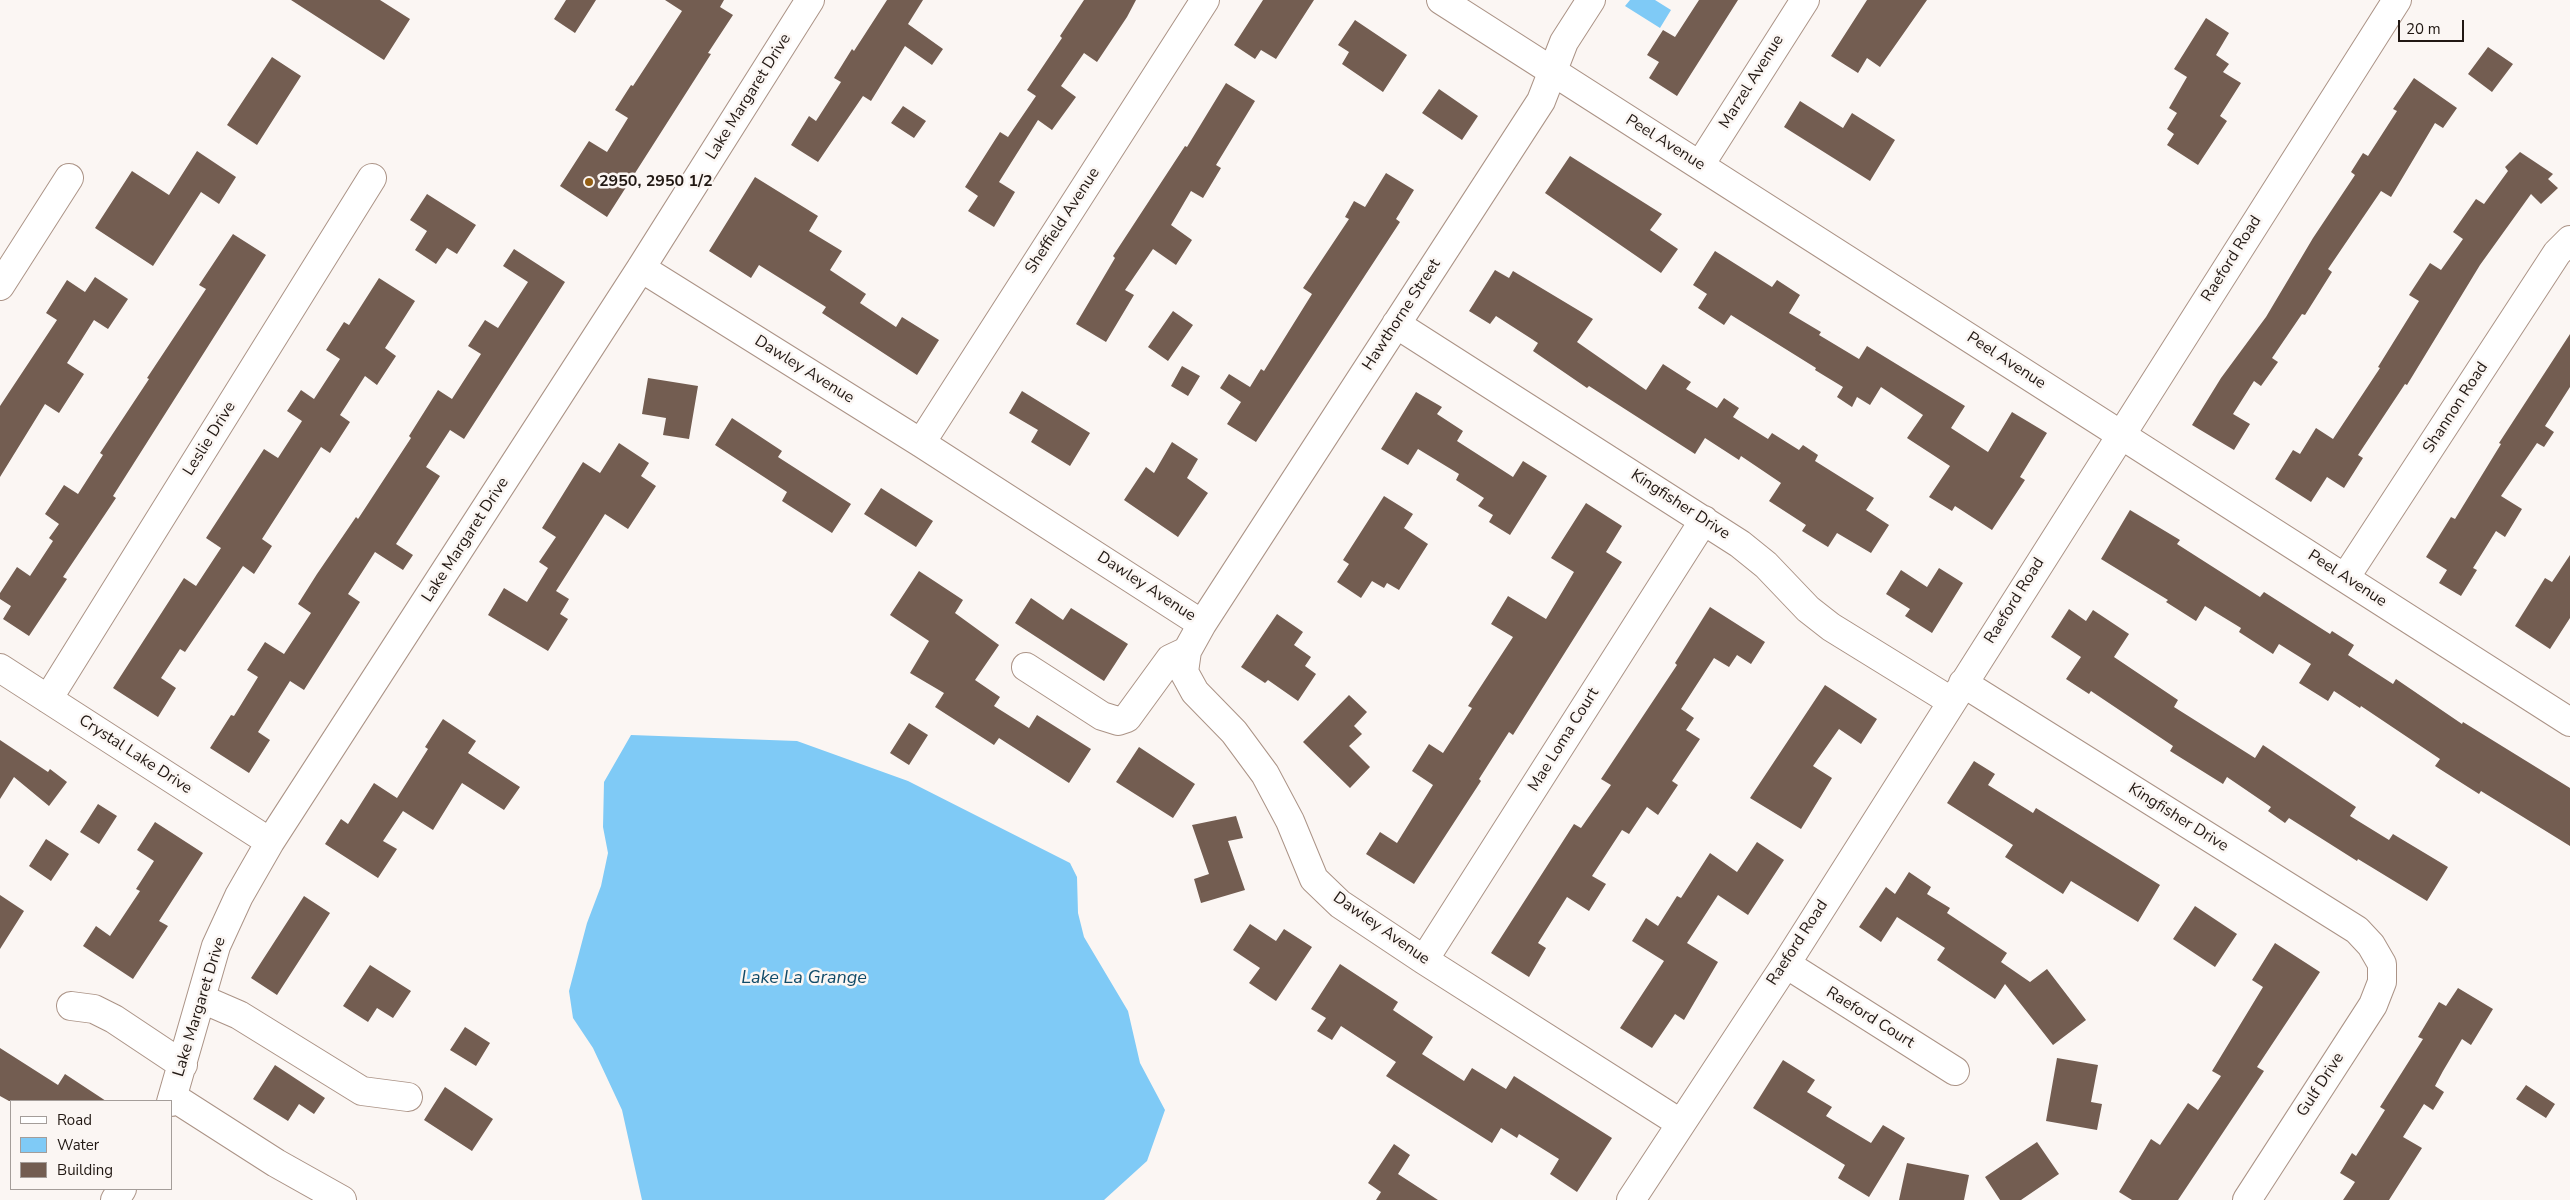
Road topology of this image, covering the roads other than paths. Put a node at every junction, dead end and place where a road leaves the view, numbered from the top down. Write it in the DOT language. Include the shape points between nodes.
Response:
graph roads {
  1 [pos="810,0"];
  2 [pos="1205,0"];
  3 [pos="1441,0"];
  4 [pos="1591,0"];
  5 [pos="1805,0"];
  6 [pos="2397,0"];
  7 [pos="1552,72"];
  8 [pos="1700,165"];
  9 [pos="69,178"];
  10 [pos="372,178"];
  11 [pos="2570,240"];
  12 [pos="641,268"];
  13 [pos="0,286"];
  14 [pos="1396,324"];
  15 [pos="2121,435"];
  16 [pos="921,442"];
  17 [pos="1704,520"];
  18 [pos="2346,578"];
  19 [pos="1202,624"];
  20 [pos="1187,651"];
  21 [pos="1026,667"];
  22 [pos="0,668"];
  23 [pos="1957,692"];
  24 [pos="48,699"];
  25 [pos="2570,722"];
  26 [pos="270,842"];
  27 [pos="1424,960"];
  28 [pos="1786,964"];
  29 [pos="2382,964"];
  30 [pos="202,999"];
  31 [pos="71,1006"];
  32 [pos="184,1064"];
  33 [pos="1955,1072"];
  34 [pos="408,1097"];
  35 [pos="172,1100"];
  36 [pos="1680,1123"];
  37 [pos="342,1200"];
  38 [pos="1631,1200"];
  39 [pos="2247,1200"];
  1 -- 12 [label="street, Lake Margaret Drive"];
  2 -- 16 [label="street, Sheffield Avenue"];
  3 -- 7 [label="street, Peel Avenue"];
  4 -- 7 [label="street, Hawthorne Street" via="1564,42"];
  5 -- 8 [label="street, Marzel Avenue"];
  6 -- 15 [label="street, Raeford Road"];
  7 -- 8 [label="street, Peel Avenue"];
  7 -- 14 [label="street, Hawthorne Street" via="1540,101"];
  8 -- 15 [label="street, Peel Avenue"];
  9 -- 13 [label="street"];
  10 -- 24 [label="street, Leslie Drive"];
  11 -- 18 [label="street, Shannon Road" via="2557,253"];
  12 -- 16 [label="street, Dawley Avenue"];
  12 -- 26 [label="street, Lake Margaret Drive"];
  14 -- 17 [label="street, Kingfisher Drive"];
  14 -- 19 [label="street, Hawthorne Street"];
  15 -- 18 [label="street, Peel Avenue"];
  15 -- 23 [label="street, Raeford Road"];
  16 -- 19 [label="street, Dawley Avenue"];
  17 -- 23 [label="street, Kingfisher Drive" via="1766,565 1808,609 1831,627"];
  17 -- 27 [label="street, Mae Loma Court"];
  18 -- 25 [label="street, Peel Avenue"];
  19 -- 20 [label="street, Dawley Avenue"];
  20 -- 21 [label="street" via="1170,659 1127,718 1118,721 1102,716"];
  20 -- 27 [label="street, Dawley Avenue" via="1184,672 1196,692 1234,732 1265,774 1290,821 1314,878 1340,904"];
  22 -- 24 [label="street, Crystal Lake Drive"];
  23 -- 28 [label="street, Raeford Road"];
  23 -- 29 [label="street, Kingfisher Drive" via="2357,930"];
  24 -- 26 [label="street, Crystal Lake Drive"];
  26 -- 30 [label="street, Lake Margaret Drive" via="239,896 216,946"];
  27 -- 36 [label="street, Dawley Avenue"];
  28 -- 33 [label="street, Raeford Court"];
  28 -- 36 [label="street, Raeford Road"];
  29 -- 39 [label="street, Gulf Drive" via="2382,982 2372,1005"];
  30 -- 32 [label="street, Lake Margaret Drive"];
  30 -- 34 [label="street" via="239,1016 362,1091"];
  31 -- 32 [label="street" via="94,1009 114,1019"];
  32 -- 35 [label="street, Lake Margaret Drive"];
  35 -- 37 [label="street"];
  36 -- 38 [label="street, Raeford Road"];
}
